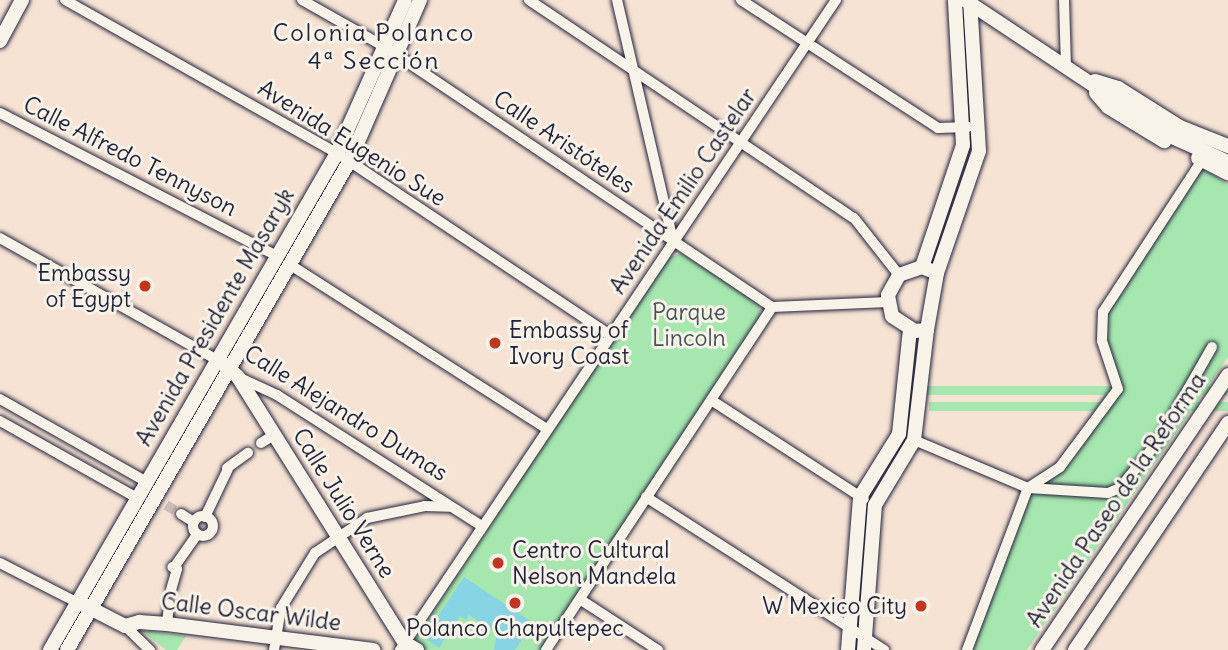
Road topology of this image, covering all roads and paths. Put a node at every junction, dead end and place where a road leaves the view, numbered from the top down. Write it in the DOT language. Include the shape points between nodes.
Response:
graph roads {
  1 [pos="22,0"];
  2 [pos="65,0"];
  3 [pos="302,0"];
  4 [pos="405,0"];
  5 [pos="421,0"];
  6 [pos="529,0"];
  7 [pos="617,0"];
  8 [pos="741,0"];
  9 [pos="836,0"];
  10 [pos="1064,0"];
  11 [pos="965,1"];
  12 [pos="0,41"];
  13 [pos="808,43"];
  14 [pos="391,51"];
  15 [pos="635,66"];
  16 [pos="1066,67"];
  17 [pos="1083,78"];
  18 [pos="0,113"];
  19 [pos="978,126"];
  20 [pos="962,128"];
  21 [pos="743,141"];
  22 [pos="1228,146"];
  23 [pos="343,157"];
  24 [pos="1202,160"];
  25 [pos="1228,162"];
  26 [pos="1228,173"];
  27 [pos="0,238"];
  28 [pos="673,241"];
  29 [pos="283,260"];
  30 [pos="922,267"];
  31 [pos="937,273"];
  32 [pos="899,275"];
  33 [pos="888,302"];
  34 [pos="772,307"];
  35 [pos="910,330"];
  36 [pos="927,330"];
  37 [pos="610,335"];
  38 [pos="1212,346"];
  39 [pos="228,368"];
  40 [pos="1228,374"];
  41 [pos="0,399"];
  42 [pos="710,400"];
  43 [pos="0,421"];
  44 [pos="1228,423"];
  45 [pos="547,429"];
  46 [pos="274,435"];
  47 [pos="914,440"];
  48 [pos="261,443"];
  49 [pos="248,453"];
  50 [pos="147,482"];
  51 [pos="1028,488"];
  52 [pos="646,497"];
  53 [pos="860,497"];
  54 [pos="137,498"];
  55 [pos="875,505"];
  56 [pos="452,507"];
  57 [pos="181,513"];
  58 [pos="205,517"];
  59 [pos="194,522"];
  60 [pos="482,526"];
  61 [pos="197,534"];
  62 [pos="337,535"];
  63 [pos="0,563"];
  64 [pos="171,590"];
  65 [pos="581,600"];
  66 [pos="170,604"];
  67 [pos="84,605"];
  68 [pos="167,624"];
  69 [pos="125,626"];
  70 [pos="850,629"];
  71 [pos="275,644"];
  72 [pos="864,645"];
  73 [pos="407,648"];
  74 [pos="50,650"];
  75 [pos="66,650"];
  76 [pos="150,650"];
  77 [pos="373,650"];
  78 [pos="546,650"];
  79 [pos="658,650"];
  80 [pos="849,650"];
  81 [pos="884,650"];
  82 [pos="967,650"];
  83 [pos="1042,650"];
  84 [pos="1075,650"];
  1 -- 12 [label="street"];
  2 -- 23 [label="street, Avenida Eugenio Sue"];
  3 -- 14 [label="street, Calle Aristóteles"];
  4 -- 14 [label="street, Avenida Presidente Masaryk"];
  5 -- 14 [label="street, Avenida Presidente Masaryk"];
  6 -- 15 [label="street"];
  7 -- 15 [label="street"];
  8 -- 13 [label="street"];
  9 -- 13 [label="street, Avenida Emilio Castelar"];
  10 -- 16 [label="street"];
  11 -- 16 [label="street"];
  11 -- 19 [label="street"];
  11 -- 20 [label="street"];
  13 -- 20 [label="street" via="938,128"];
  13 -- 21 [label="street, Avenida Emilio Castelar"];
  14 -- 23 [label="street, Avenida Presidente Masaryk"];
  14 -- 28 [label="street, Calle Aristóteles"];
  15 -- 21 [label="street"];
  15 -- 28 [label="street"];
  16 -- 17 [label="street"];
  17 -- 22 [label="street" via="1118,88 1180,127"];
  17 -- 24 [label="street" via="1108,107"];
  17 -- 25 [label="street" via="1168,135"];
  18 -- 29 [label="street, Calle Alfredo Tennyson"];
  19 -- 20 [label="street"];
  19 -- 31 [label="street" via="979,150"];
  20 -- 30 [label="street" via="963,145"];
  21 -- 28 [label="street, Avenida Emilio Castelar"];
  21 -- 32 [label="street" via="854,218"];
  23 -- 29 [label="street, Avenida Presidente Masaryk"];
  23 -- 37 [label="street, Avenida Eugenio Sue"];
  24 -- 26 [label="street"];
  24 -- 51 [label="street" via="1103,312 1102,341 1118,389 1060,467"];
  27 -- 39 [label="street, Calle Alejandro Dumas"];
  28 -- 34 [label="street, Calle Aristóteles"];
  28 -- 37 [label="street, Avenida Emilio Castelar"];
  29 -- 39 [label="street, Avenida Presidente Masaryk"];
  29 -- 45 [label="street, Calle Alfredo Tennyson"];
  30 -- 31 [label="street"];
  30 -- 32 [label="street"];
  31 -- 36 [label="street"];
  32 -- 33 [label="street"];
  33 -- 34 [label="street"];
  33 -- 35 [label="street" via="897,321"];
  34 -- 42 [label="street"];
  35 -- 36 [label="street"];
  35 -- 53 [label="street" via="899,435"];
  36 -- 47 [label="street"];
  37 -- 45 [label="street, Avenida Emilio Castelar"];
  38 -- 51 [label="street" via="1159,440 1120,488 1108,493"];
  39 -- 46 [label="street, Calle Julio Verne"];
  39 -- 50 [label="street, Avenida Presidente Masaryk"];
  39 -- 56 [label="street, Calle Alejandro Dumas"];
  39 -- 67 [label="street, Avenida Presidente Masaryk" via="160,501"];
  40 -- 83 [label="street, Avenida Paseo de la Reforma"];
  41 -- 50 [label="street"];
  42 -- 52 [label="street"];
  42 -- 53 [label="street"];
  43 -- 54 [label="street"];
  44 -- 84 [label="street"];
  45 -- 60 [label="street, Avenida Emilio Castelar"];
  46 -- 48 [label="street"];
  46 -- 62 [label="street, Calle Julio Verne"];
  47 -- 51 [label="street"];
  47 -- 55 [label="street"];
  49 -- 58 [label="street" via="230,467"];
  50 -- 54 [label="street, Avenida Presidente Masaryk"];
  51 -- 82 [label="street"];
  52 -- 65 [label="street"];
  52 -- 70 [label="street"];
  53 -- 55 [label="street"];
  53 -- 70 [label="street"];
  54 -- 67 [label="street, Avenida Presidente Masaryk"];
  55 -- 72 [label="street"];
  56 -- 60 [label="street, Calle Alejandro Dumas"];
  56 -- 62 [label="street" via="398,510 368,518"];
  57 -- 59 [label="street"];
  58 -- 59 [label="street"];
  58 -- 61 [label="street" via="213,529 206,536"];
  59 -- 61 [label="street"];
  60 -- 73 [label="street, Avenida Emilio Castelar"];
  61 -- 64 [label="street" via="174,569"];
  62 -- 71 [label="street" via="294,580 281,608"];
  62 -- 73 [label="street, Calle Julio Verne"];
  63 -- 67 [label="street"];
  65 -- 78 [label="street"];
  65 -- 79 [label="street"];
  66 -- 68 [label="street"];
  67 -- 69 [label="street"];
  67 -- 74 [label="street, Avenida Presidente Masaryk"];
  67 -- 75 [label="street, Avenida Presidente Masaryk"];
  68 -- 69 [label="street, Calle Oscar Wilde"];
  68 -- 71 [label="street, Calle Oscar Wilde"];
  69 -- 76 [label="street"];
  70 -- 72 [label="street"];
  70 -- 80 [label="street"];
  71 -- 77 [label="street, Calle Oscar Wilde"];
  72 -- 81 [label="street"];
}
